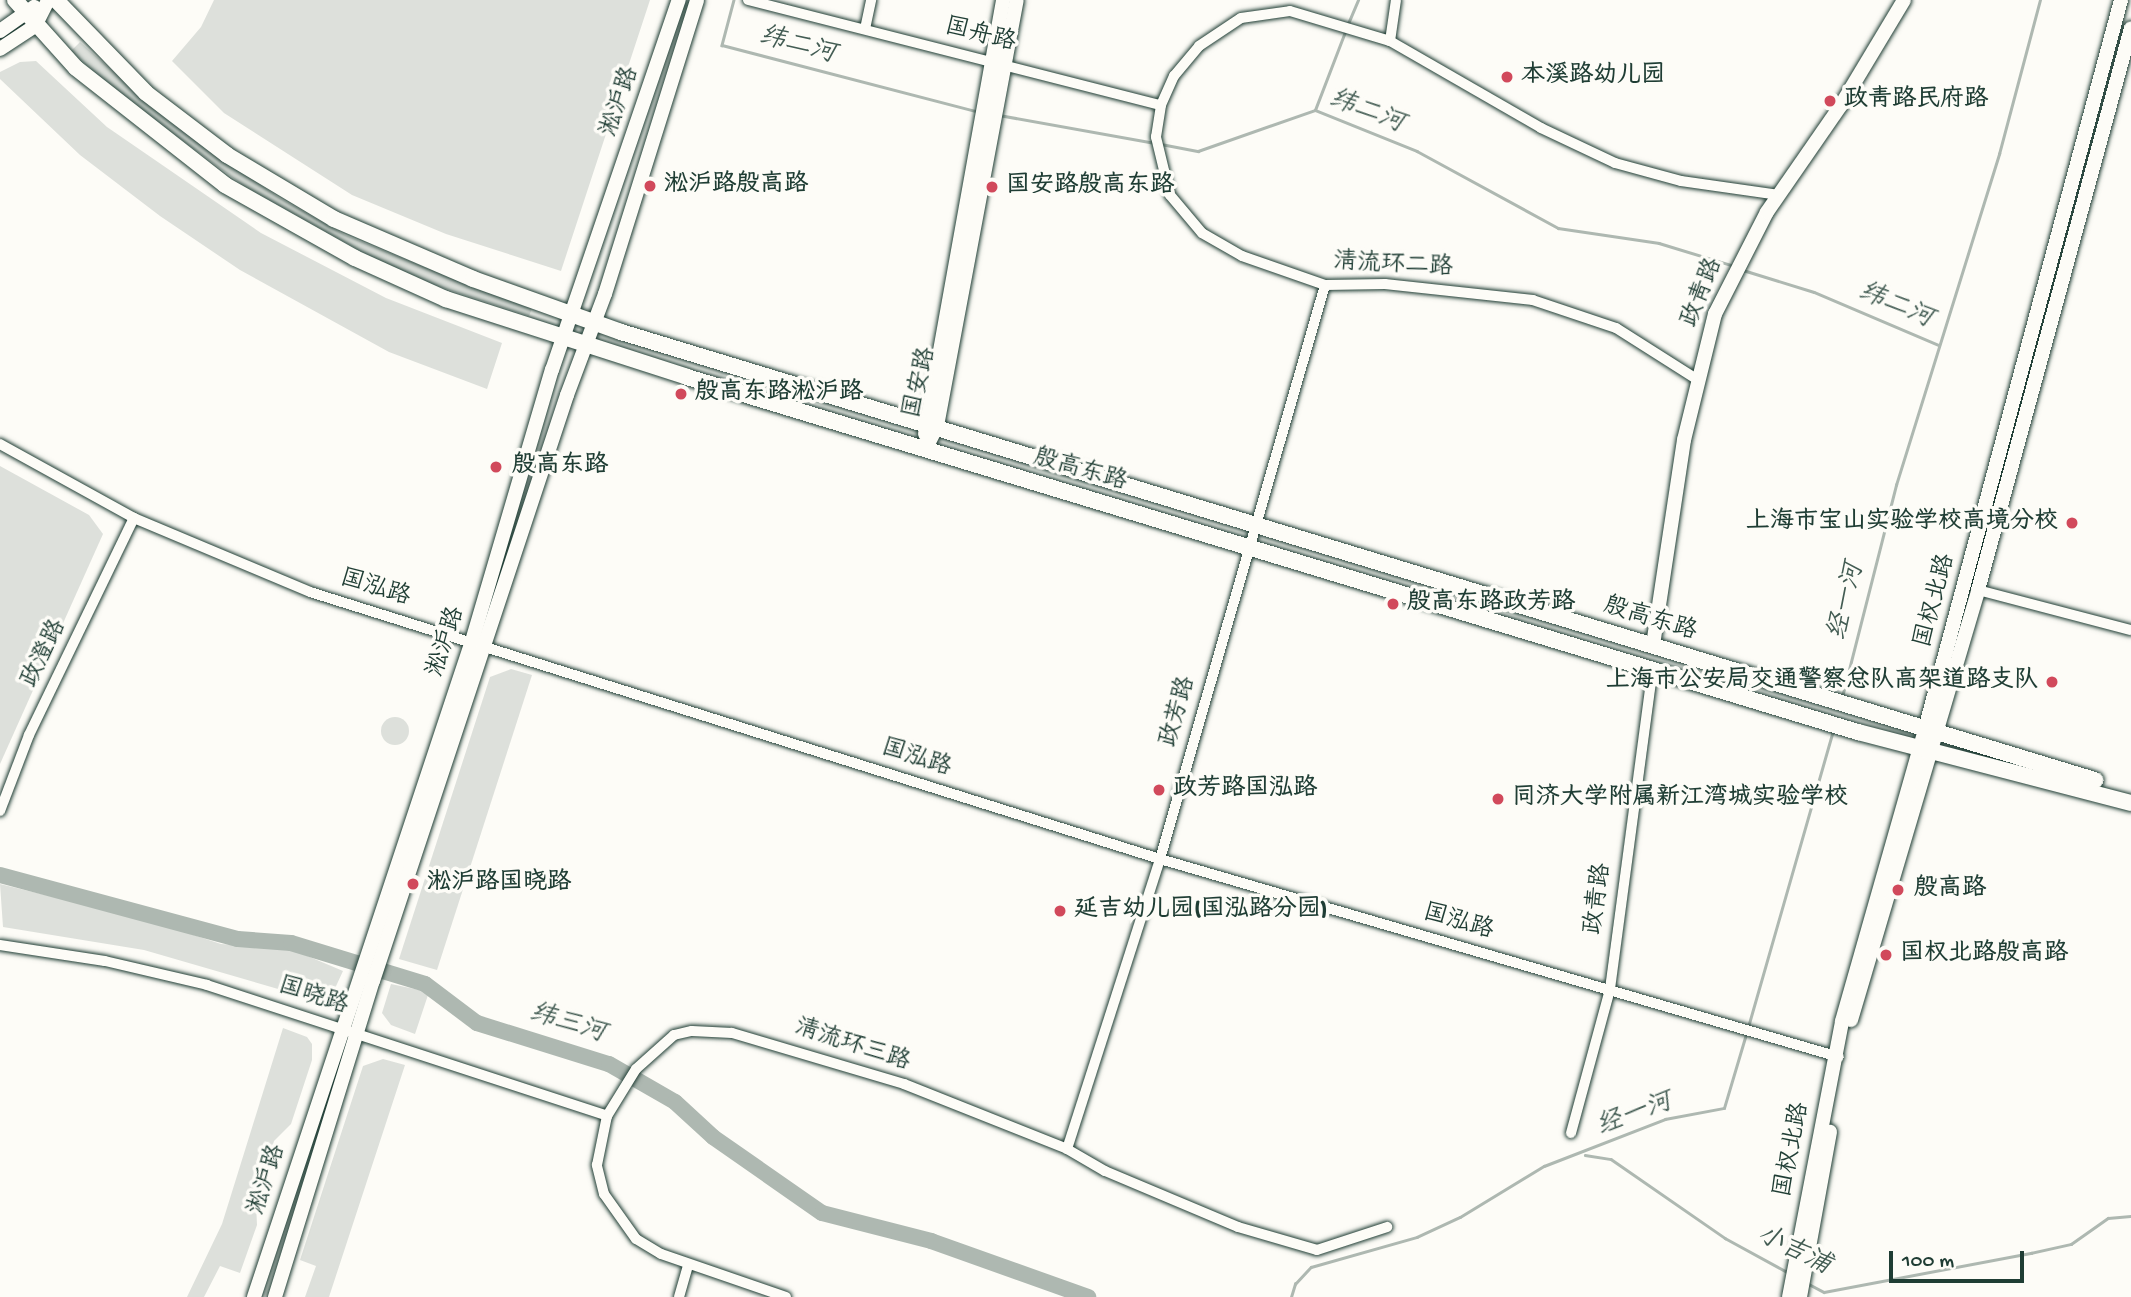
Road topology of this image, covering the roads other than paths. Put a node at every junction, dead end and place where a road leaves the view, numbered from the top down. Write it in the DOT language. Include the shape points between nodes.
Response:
graph roads {
  1 [pos="15,0"];
  2 [pos="46,0"];
  3 [pos="55,0"];
  4 [pos="679,0"];
  5 [pos="697,0"];
  6 [pos="748,0"];
  7 [pos="871,0"];
  8 [pos="1003,0"];
  9 [pos="1017,0"];
  10 [pos="1396,0"];
  11 [pos="1904,0"];
  12 [pos="2121,0"];
  13 [pos="30,20"];
  14 [pos="2131,27"];
  15 [pos="865,29"];
  16 [pos="0,31"];
  17 [pos="1390,41"];
  18 [pos="0,49"];
  19 [pos="998,62"];
  20 [pos="1161,105"];
  21 [pos="1779,195"];
  22 [pos="1325,285"];
  23 [pos="573,314"];
  24 [pos="594,320"];
  25 [pos="564,337"];
  26 [pos="586,344"];
  27 [pos="1698,380"];
  28 [pos="931,425"];
  29 [pos="0,444"];
  30 [pos="925,450"];
  31 [pos="134,518"];
  32 [pos="1258,525"];
  33 [pos="1252,545"];
  34 [pos="1979,590"];
  35 [pos="2131,630"];
  36 [pos="472,641"];
  37 [pos="486,645"];
  38 [pos="1653,645"];
  39 [pos="1653,668"];
  40 [pos="1930,731"];
  41 [pos="1924,751"];
  42 [pos="2131,791"];
  43 [pos="2131,803"];
  44 [pos="0,811"];
  45 [pos="1160,859"];
  46 [pos="0,946"];
  47 [pos="366,978"];
  48 [pos="1610,989"];
  49 [pos="341,1028"];
  50 [pos="357,1033"];
  51 [pos="1837,1056"];
  52 [pos="607,1116"];
  53 [pos="1570,1133"];
  54 [pos="1067,1149"];
  55 [pos="1387,1227"];
  56 [pos="688,1266"];
  57 [pos="1794,1296"];
  58 [pos="254,1297"];
  59 [pos="275,1297"];
  60 [pos="679,1297"];
  61 [pos="786,1297"];
  1 -- 13 [label="main road, 殷高东路"];
  2 -- 13 [label="main road"];
  3 -- 23 [label="main road, 殷高东路" via="146,93 227,155 309,207 410,254"];
  4 -- 23 [label="main road, 淞沪路"];
  5 -- 24 [label="main road, 淞沪路"];
  6 -- 15 [label="street, 国舟路"];
  7 -- 15 [label="street"];
  8 -- 19 [label="main road, 国安路"];
  9 -- 19 [label="main road, 国安路"];
  10 -- 17 [label="street"];
  11 -- 21 [label="main road, 政青路" via="1848,94"];
  12 -- 40 [label="main road, 国权北路"];
  13 -- 16 [label="main road"];
  13 -- 18 [label="main road"];
  13 -- 25 [label="main road, 殷高东路" via="111,99 225,184 304,232 446,299"];
  14 -- 34 [label="main road, 国权北路"];
  15 -- 19 [label="street, 国舟路"];
  17 -- 20 [label="street, 清流环二路" via="1290,11 1241,18 1199,46 1174,76"];
  17 -- 21 [label="street, 清流环二路" via="1541,128 1615,163 1681,181"];
  19 -- 20 [label="street, 国舟路"];
  19 -- 28 [label="main road, 国安路"];
  20 -- 22 [label="street, 清流环二路" via="1156,137 1165,176 1170,195 1191,223 1210,240 1242,256"];
  21 -- 27 [label="main road, 政青路" via="1730,279 1715,314"];
  22 -- 27 [label="street, 清流环二路" via="1384,284 1533,300 1616,328"];
  22 -- 32 [label="street, 政芳路"];
  23 -- 24 [label="main road, 殷高东路"];
  23 -- 25 [label="main road, 淞沪路"];
  24 -- 26 [label="main road, 淞沪路"];
  24 -- 28 [label="main road, 殷高东路"];
  25 -- 26 [label="main road, 殷高东路"];
  25 -- 36 [label="main road, 淞沪路"];
  26 -- 30 [label="main road, 殷高东路"];
  26 -- 37 [label="main road, 淞沪路"];
  27 -- 38 [label="main road, 政青路" via="1684,440"];
  28 -- 30 [label="main road, 国安路"];
  28 -- 32 [label="main road, 殷高东路"];
  29 -- 31 [label="street, 国泓路"];
  30 -- 33 [label="main road, 殷高东路"];
  31 -- 36 [label="street, 国泓路" via="260,574"];
  31 -- 44 [label="street, 政澄路" via="29,735"];
  32 -- 33 [label="street, 政芳路"];
  32 -- 38 [label="main road, 殷高东路"];
  33 -- 39 [label="main road, 殷高东路"];
  33 -- 45 [label="street, 政芳路"];
  34 -- 35 [label="street"];
  34 -- 40 [label="main road, 国权北路"];
  36 -- 37 [label="street, 国泓路"];
  36 -- 47 [label="main road, 淞沪路" via="367,950"];
  37 -- 45 [label="street, 国泓路"];
  37 -- 47 [label="main road, 淞沪路" via="382,955"];
  38 -- 40 [label="main road, 殷高东路"];
  39 -- 41 [label="main road, 殷高东路"];
  39 -- 48 [label="street, 政青路"];
  40 -- 41 [label="main road, 国权北路"];
  40 -- 42 [label="main road"];
  41 -- 43 [label="main road" via="2083,787"];
  41 -- 51 [label="main road, 国权北路"];
  45 -- 48 [label="street, 国泓路"];
  45 -- 54 [label="street, 政芳路"];
  46 -- 49 [label="street, 国晓路" via="157,972"];
  47 -- 49 [label="main road, 淞沪路"];
  47 -- 50 [label="main road, 淞沪路"];
  48 -- 51 [label="street, 国泓路"];
  48 -- 53 [label="street, 政青路"];
  49 -- 50 [label="street, 国晓路"];
  49 -- 58 [label="main road, 淞沪路"];
  50 -- 52 [label="street, 国晓路"];
  50 -- 59 [label="main road, 淞沪路"];
  51 -- 57 [label="main road, 国权北路"];
  52 -- 54 [label="street, 清流环三路" via="654,1051 674,1035 692,1031 758,1038 904,1084"];
  52 -- 56 [label="street, 清流环三路" via="597,1165 604,1194 636,1239"];
  54 -- 55 [label="street, 清流环三路" via="1105,1171 1238,1227 1317,1250"];
  56 -- 60 [label="street"];
  56 -- 61 [label="street, 清流环三路"];
}
